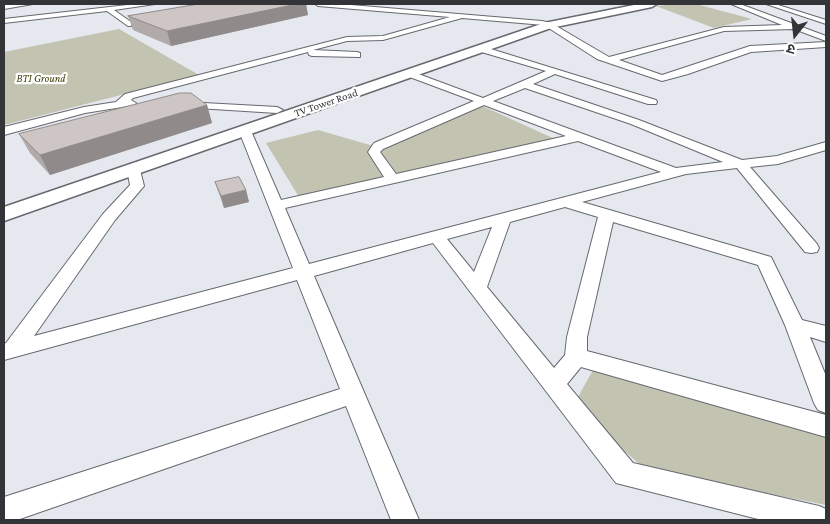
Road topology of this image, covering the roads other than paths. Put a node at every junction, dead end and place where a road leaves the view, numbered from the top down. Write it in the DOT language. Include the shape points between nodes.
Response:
graph roads {
  1 [pos="30,4"];
  2 [pos="152,4"];
  3 [pos="318,4"];
  4 [pos="628,4"];
  5 [pos="652,4"];
  6 [pos="734,4"];
  7 [pos="770,4"];
  8 [pos="4,7"];
  9 [pos="108,9"];
  10 [pos="463,16"];
  11 [pos="4,21"];
  12 [pos="826,22"];
  13 [pos="128,24"];
  14 [pos="545,24"];
  15 [pos="795,27"];
  16 [pos="826,39"];
  17 [pos="826,44"];
  18 [pos="807,46"];
  19 [pos="481,49"];
  20 [pos="299,51"];
  21 [pos="358,55"];
  22 [pos="826,56"];
  23 [pos="609,60"];
  24 [pos="555,71"];
  25 [pos="410,74"];
  26 [pos="524,84"];
  27 [pos="651,101"];
  28 [pos="485,102"];
  29 [pos="120,104"];
  30 [pos="150,104"];
  31 [pos="170,105"];
  32 [pos="276,110"];
  33 [pos="4,131"];
  34 [pos="244,131"];
  35 [pos="579,137"];
  36 [pos="826,146"];
  37 [pos="740,164"];
  38 [pos="134,169"];
  39 [pos="676,173"];
  40 [pos="394,180"];
  41 [pos="23,192"];
  42 [pos="566,202"];
  43 [pos="275,206"];
  44 [pos="5,210"];
  45 [pos="606,214"];
  46 [pos="503,219"];
  47 [pos="437,237"];
  48 [pos="812,248"];
  49 [pos="302,272"];
  50 [pos="477,288"];
  51 [pos="795,325"];
  52 [pos="826,334"];
  53 [pos="8,351"];
  54 [pos="576,357"];
  55 [pos="554,384"];
  56 [pos="353,394"];
  57 [pos="826,403"];
  58 [pos="826,426"];
  59 [pos="4,511"];
  60 [pos="404,520"];
  61 [pos="819,520"];
  1 -- 8 [label="street"];
  2 -- 9 [label="street"];
  3 -- 10 [label="street"];
  4 -- 14 [label="main road, TV Tower Road"];
  5 -- 14 [label="main road, TV Tower Road"];
  6 -- 15 [label="street"];
  7 -- 12 [label="street"];
  9 -- 11 [label="street"];
  9 -- 13 [label="street"];
  10 -- 14 [label="street"];
  10 -- 20 [label="street" via="383,38 347,38"];
  14 -- 19 [label="main road, TV Tower Road"];
  14 -- 23 [label="street"];
  14 -- 32 [label="main road, TV Tower Road"];
  15 -- 16 [label="street"];
  15 -- 23 [label="street" via="724,29"];
  17 -- 18 [label="street"];
  18 -- 22 [label="street"];
  18 -- 27 [label="street" via="750,49 686,72"];
  19 -- 24 [label="street"];
  19 -- 25 [label="main road, TV Tower Road"];
  20 -- 21 [label="street"];
  20 -- 29 [label="street" via="129,96"];
  23 -- 27 [label="street"];
  24 -- 26 [label="street"];
  24 -- 27 [label="street"];
  25 -- 28 [label="street"];
  25 -- 34 [label="main road, TV Tower Road"];
  26 -- 27 [label="street"];
  26 -- 28 [label="street"];
  27 -- 37 [label="street"];
  28 -- 35 [label="street"];
  28 -- 40 [label="street" via="378,146 374,152"];
  29 -- 30 [label="street"];
  29 -- 33 [label="street"];
  31 -- 32 [label="street"];
  32 -- 41 [label="main road, TV Tower Road"];
  34 -- 38 [label="main road, TV Tower Road"];
  34 -- 43 [label="street"];
  35 -- 39 [label="street"];
  35 -- 40 [label="street"];
  36 -- 37 [label="street" via="778,160"];
  37 -- 39 [label="street"];
  37 -- 48 [label="street"];
  38 -- 44 [label="main road, TV Tower Road"];
  38 -- 53 [label="street" via="137,186 109,217"];
  39 -- 42 [label="street"];
  40 -- 43 [label="street"];
  42 -- 45 [label="street"];
  42 -- 46 [label="street"];
  43 -- 49 [label="street"];
  45 -- 51 [label="street" via="765,261"];
  45 -- 54 [label="street" via="577,337"];
  46 -- 47 [label="street"];
  46 -- 50 [label="street"];
  47 -- 49 [label="street"];
  47 -- 50 [label="street"];
  49 -- 53 [label="street"];
  49 -- 56 [label="street"];
  50 -- 55 [label="street"];
  51 -- 52 [label="street"];
  51 -- 57 [label="street"];
  54 -- 55 [label="street"];
  54 -- 58 [label="street"];
  55 -- 61 [label="street" via="625,474"];
  56 -- 59 [label="street"];
  56 -- 60 [label="street"];
}
